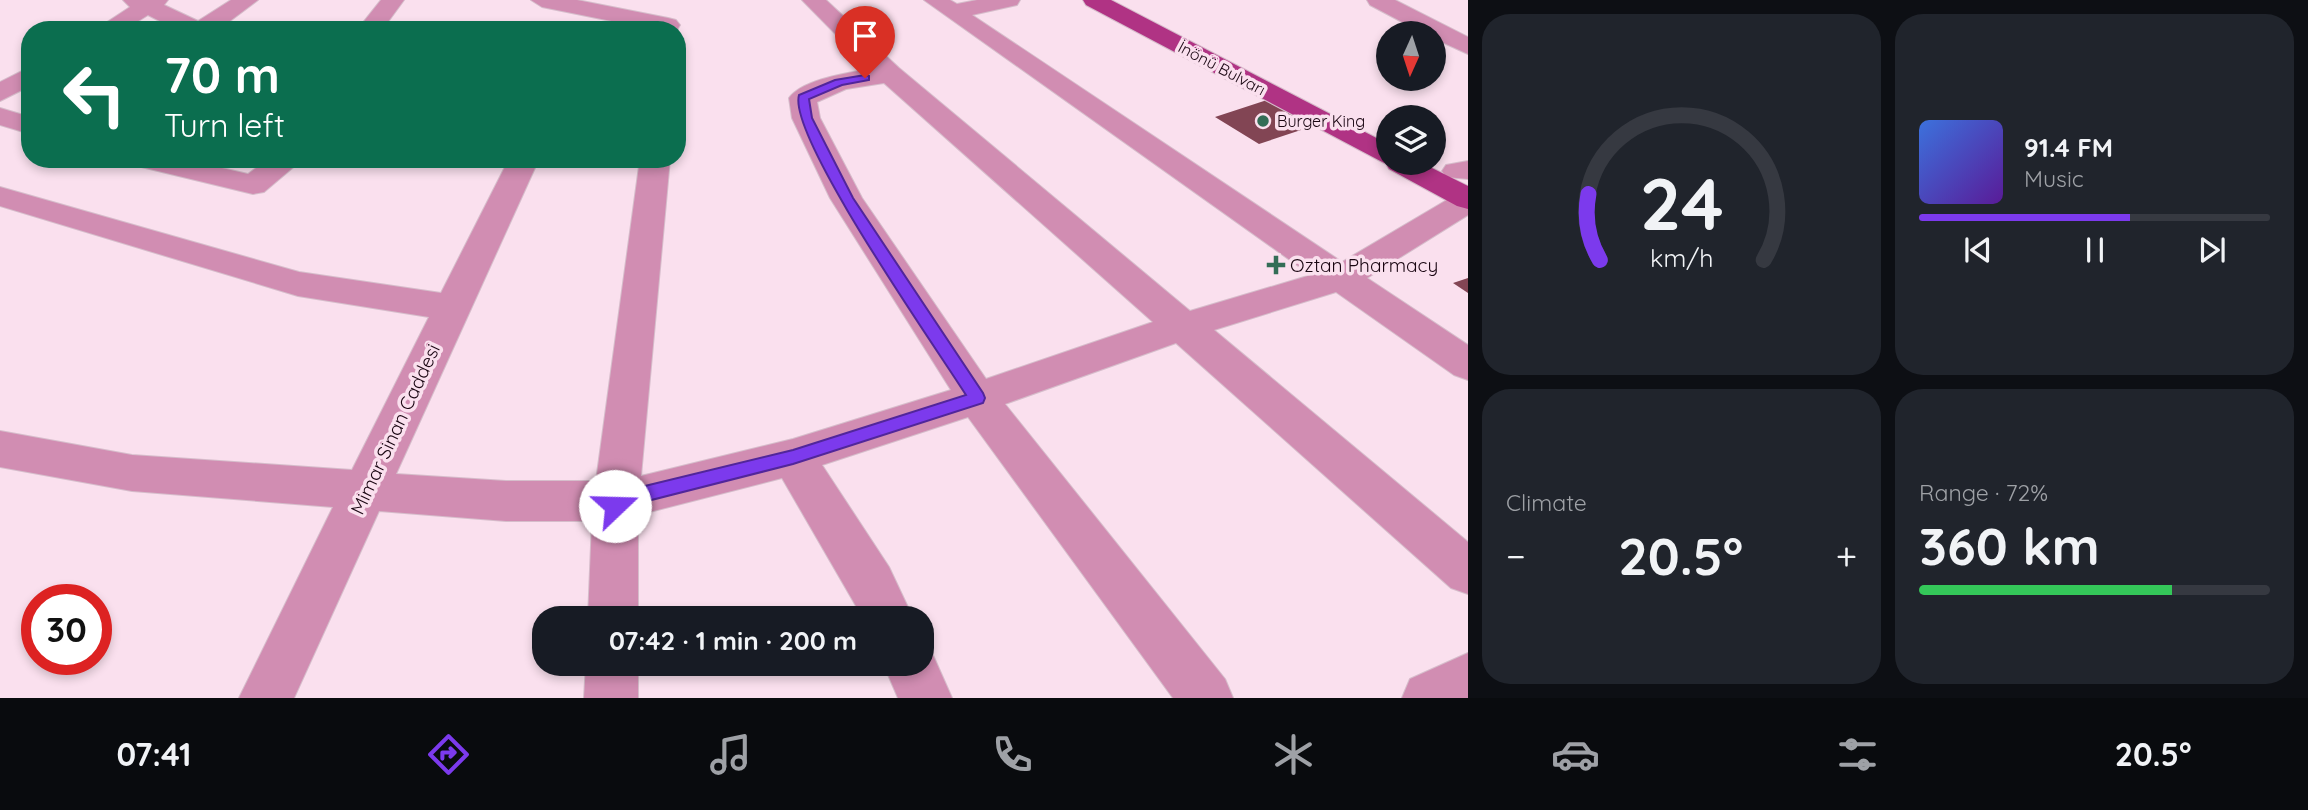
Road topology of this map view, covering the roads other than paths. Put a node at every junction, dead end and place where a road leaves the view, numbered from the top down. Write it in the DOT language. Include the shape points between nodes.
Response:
graph roads {
  1 [pos="247,0"];
  2 [pos="393,0"];
  3 [pos="670,0"];
  4 [pos="813,0"];
  5 [pos="1009,0"];
  6 [pos="1094,0"];
  7 [pos="1122,0"];
  8 [pos="1378,0"];
  9 [pos="147,2"];
  10 [pos="944,6"];
  11 [pos="536,7"];
  12 [pos="120,21"];
  13 [pos="182,21"];
  14 [pos="213,21"];
  15 [pos="376,21"];
  16 [pos="624,21"];
  17 [pos="668,21"];
  18 [pos="1468,47"];
  19 [pos="890,74"];
  20 [pos="21,80"];
  21 [pos="0,93"];
  22 [pos="0,116"];
  23 [pos="21,123"];
  24 [pos="1376,130"];
  25 [pos="1376,150"];
  26 [pos="183,168"];
  27 [pos="275,168"];
  28 [pos="520,168"];
  29 [pos="654,168"];
  30 [pos="1442,175"];
  31 [pos="1460,180"];
  32 [pos="0,196"];
  33 [pos="1341,278"];
  34 [pos="453,308"];
  35 [pos="1181,327"];
  36 [pos="1468,365"];
  37 [pos="977,398"];
  38 [pos="0,449"];
  39 [pos="793,457"];
  40 [pos="367,490"];
  41 [pos="616,501"];
  42 [pos="1468,572"];
  43 [pos="613,606"];
  44 [pos="883,606"];
  45 [pos="612,676"];
  46 [pos="915,676"];
  47 [pos="1468,680"];
  48 [pos="266,698"];
  49 [pos="611,698"];
  50 [pos="925,698"];
  51 [pos="1206,698"];
  52 [pos="1429,698"];
  1 -- 14 [label="street"];
  2 -- 15 [label="street"];
  3 -- 17 [label="street"];
  4 -- 19 [label="street"];
  5 -- 10 [label="street"];
  6 -- 25 [label="main road, İnönü Bulvarı"];
  7 -- 24 [label="main road, İnönü Bulvarı"];
  8 -- 18 [label="street"];
  9 -- 12 [label="street"];
  9 -- 13 [label="street"];
  10 -- 33 [label="street"];
  11 -- 16 [label="street"];
  19 -- 35 [label="street"];
  19 -- 37 [label="street" via="839,82 803,98 806,118 846,198"];
  20 -- 21 [label="street"];
  22 -- 23 [label="street"];
  26 -- 27 [label="street" via="253,184"];
  28 -- 34 [label="street, Mimar Sinan Caddesi"];
  29 -- 41 [label="street"];
  30 -- 31 [label="main road"];
  31 -- 33 [label="street"];
  32 -- 34 [label="street" via="298,284"];
  33 -- 35 [label="street"];
  33 -- 36 [label="street"];
  34 -- 40 [label="street, Mimar Sinan Caddesi"];
  35 -- 37 [label="street"];
  35 -- 42 [label="street"];
  37 -- 39 [label="street"];
  37 -- 51 [label="street"];
  38 -- 40 [label="street" via="132,473"];
  39 -- 41 [label="street"];
  39 -- 44 [label="street"];
  40 -- 41 [label="street" via="506,501"];
  40 -- 48 [label="street, Mimar Sinan Caddesi"];
  41 -- 43 [label="street"];
  45 -- 49 [label="street"];
  46 -- 50 [label="street"];
  47 -- 52 [label="street"];
}
